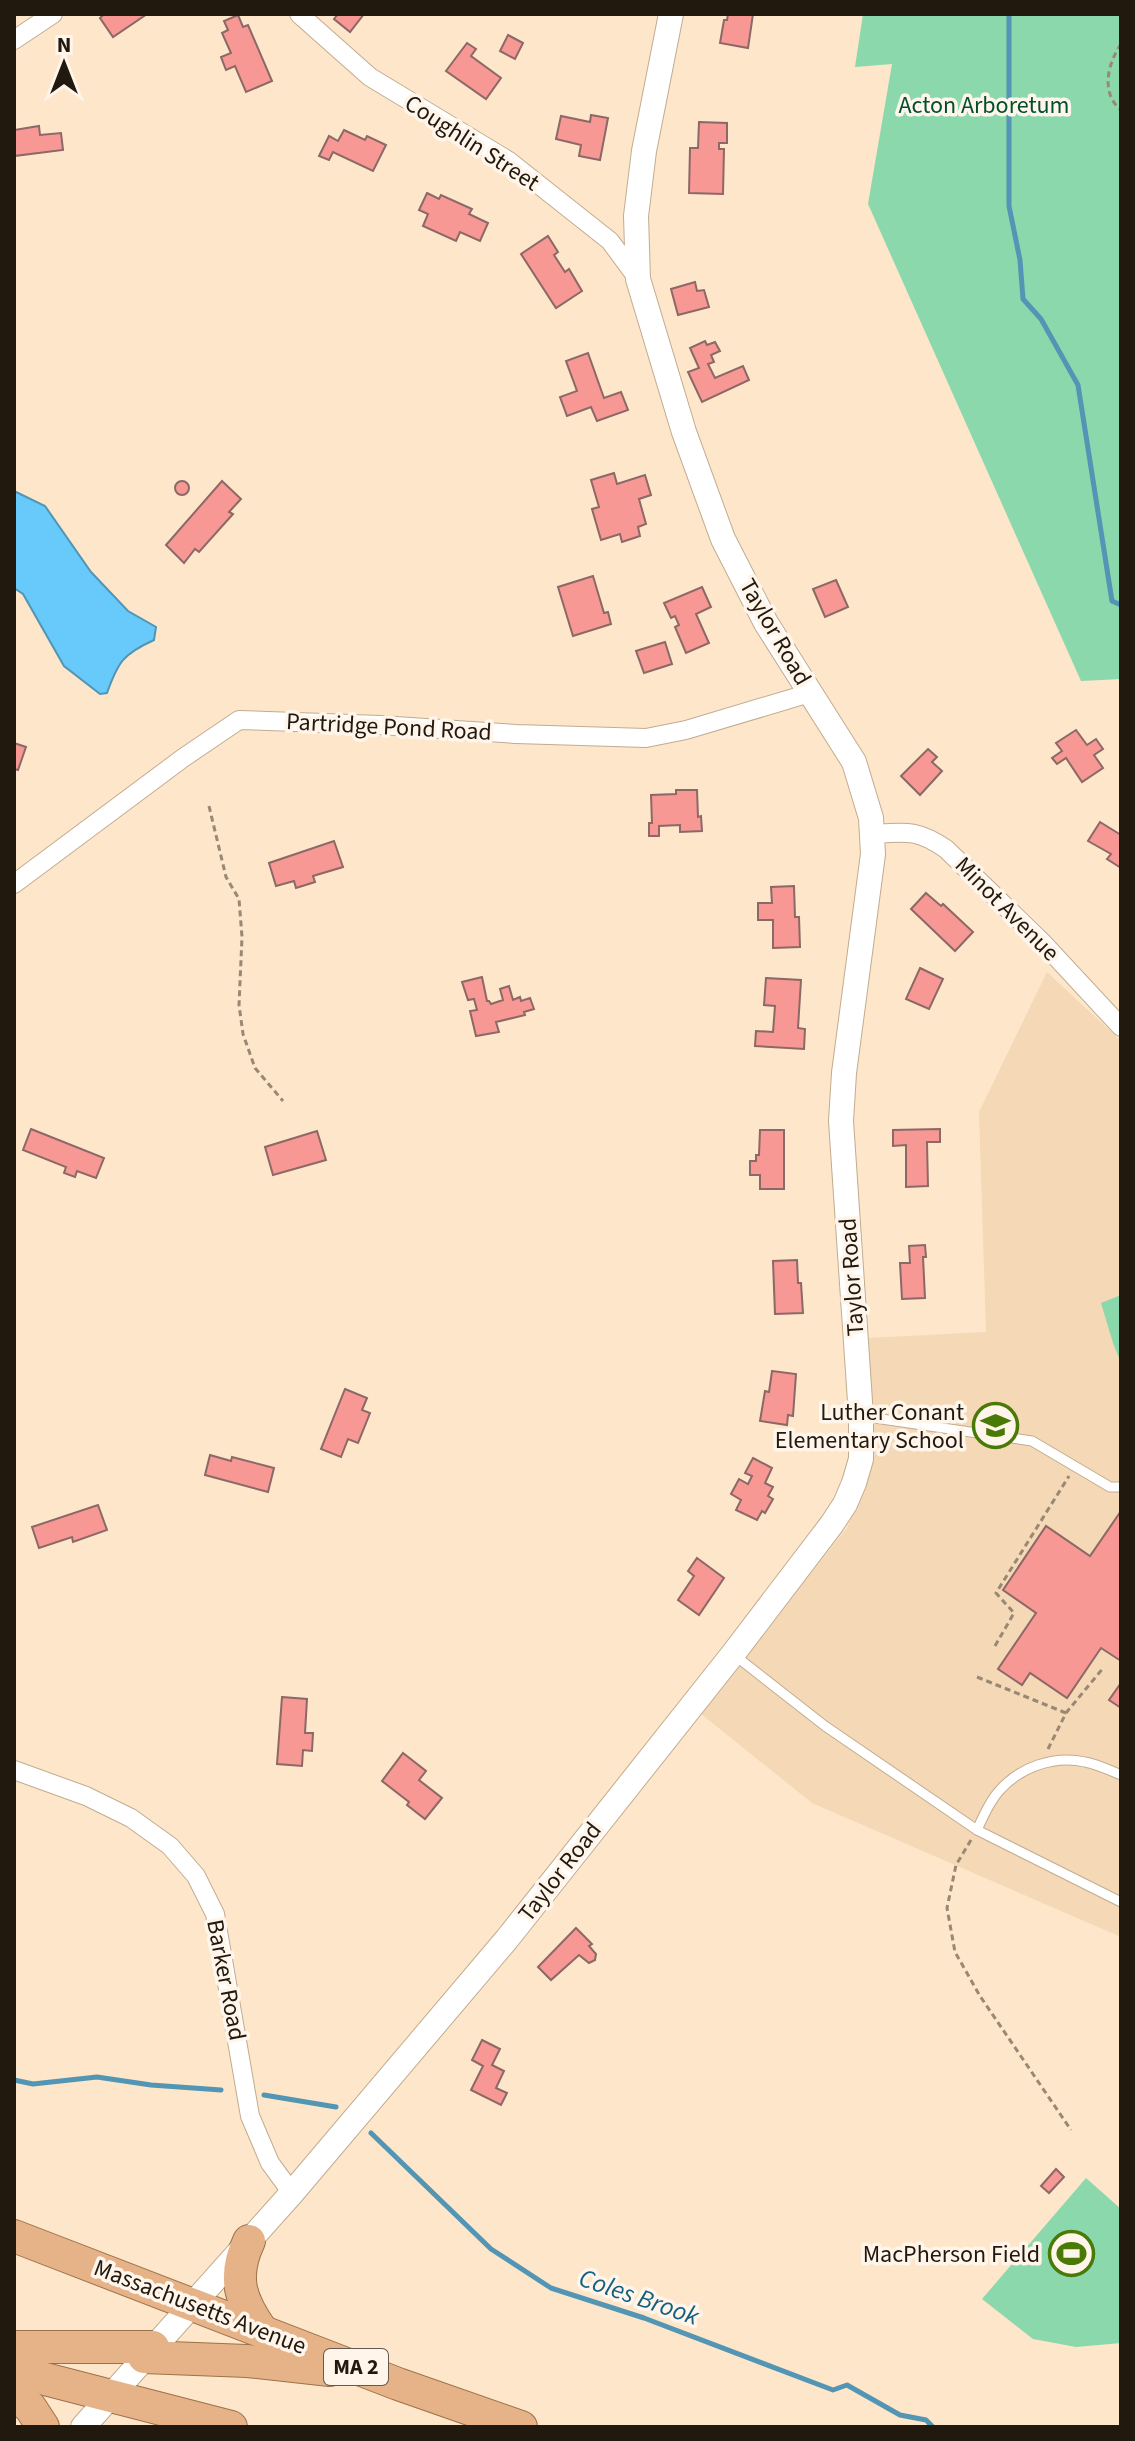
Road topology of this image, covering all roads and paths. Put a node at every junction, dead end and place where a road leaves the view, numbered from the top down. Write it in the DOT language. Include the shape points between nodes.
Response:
graph roads {
  1 [pos="53,14"];
  2 [pos="299,14"];
  3 [pos="671,14"];
  4 [pos="14,40"];
  5 [pos="1121,44"];
  6 [pos="1121,110"];
  7 [pos="638,279"];
  8 [pos="810,693"];
  9 [pos="209,806"];
  10 [pos="872,834"];
  11 [pos="14,884"];
  12 [pos="1121,1027"];
  13 [pos="283,1101"];
  14 [pos="861,1416"];
  15 [pos="1076,1466"];
  16 [pos="1121,1487"];
  17 [pos="995,1646"];
  18 [pos="733,1654"];
  19 [pos="1104,1667"];
  20 [pos="977,1677"];
  21 [pos="1066,1713"];
  22 [pos="1041,1763"];
  23 [pos="14,1770"];
  24 [pos="1121,1775"];
  25 [pos="977,1830"];
  26 [pos="1121,1902"];
  27 [pos="1071,2130"];
  28 [pos="292,2193"];
  29 [pos="14,2236"];
  30 [pos="249,2241"];
  31 [pos="192,2305"];
  32 [pos="262,2331"];
  33 [pos="14,2347"];
  34 [pos="148,2352"];
  35 [pos="14,2371"];
  36 [pos="377,2376"];
  37 [pos="14,2395"];
  38 [pos="110,2396"];
  39 [pos="43,2427"];
  40 [pos="83,2427"];
  41 [pos="229,2427"];
  42 [pos="521,2427"];
  1 -- 4 [label="street"];
  2 -- 7 [label="street, Coughlin Street" via="370,77 509,161 610,241"];
  3 -- 7 [label="street, Taylor Road" via="644,151 636,216"];
  5 -- 6 [label="path" via="1106,85"];
  7 -- 8 [label="street, Taylor Road" via="723,539"];
  8 -- 10 [label="street, Taylor Road" via="854,762"];
  8 -- 11 [label="street, Partridge Pond Road" via="646,738 239,720"];
  9 -- 13 [label="path" via="226,877 239,899 243,1034 255,1068"];
  10 -- 12 [label="street, Minot Avenue" via="908,832 946,849"];
  10 -- 14 [label="street, Taylor Road" via="841,1121"];
  14 -- 15 [label="lane" via="1032,1441"];
  14 -- 18 [label="street, Taylor Road" via="861,1459 845,1504"];
  15 -- 16 [label="lane" via="1110,1487"];
  15 -- 17 [label="path" via="996,1593 1014,1613"];
  18 -- 25 [label="lane" via="825,1726"];
  18 -- 28 [label="street, Taylor Road" via="507,1939"];
  19 -- 21 [label="path"];
  20 -- 21 [label="path"];
  21 -- 22 [label="path"];
  22 -- 24 [label="lane" via="1087,1762"];
  22 -- 25 [label="lane" via="999,1791"];
  23 -- 28 [label="street, Barker Road" via="131,1818 170,1846 196,1876 215,1914 250,2116 270,2163"];
  25 -- 26 [label="lane"];
  25 -- 27 [label="path" via="956,1865 947,1908 955,1952"];
  28 -- 30 [label="street, Taylor Road"];
  29 -- 31 [label="highway, Massachusetts Avenue / MA 2"];
  30 -- 31 [label="street, Taylor Road"];
  30 -- 32 [label="highway" via="240,2288"];
  31 -- 32 [label="highway, Massachusetts Avenue / MA 2"];
  31 -- 34 [label="street, Taylor Road"];
  32 -- 36 [label="highway, Massachusetts Avenue / MA 2"];
  33 -- 34 [label="highway"];
  34 -- 36 [label="highway"];
  34 -- 38 [label="street, Taylor Road"];
  35 -- 38 [label="highway"];
  36 -- 42 [label="highway, Massachusetts Avenue / MA 2"];
  37 -- 39 [label="highway"];
  38 -- 40 [label="street, Taylor Road"];
  38 -- 41 [label="highway"];
}
